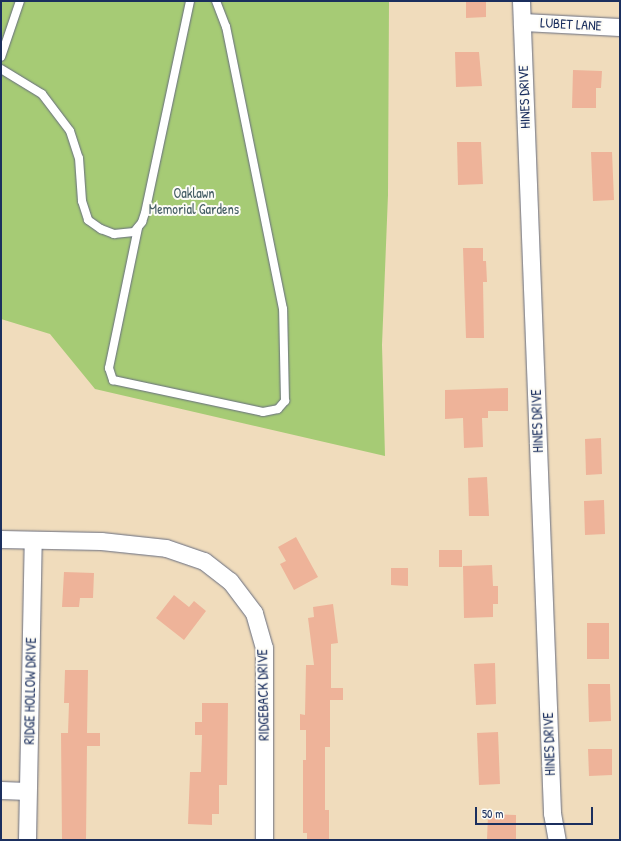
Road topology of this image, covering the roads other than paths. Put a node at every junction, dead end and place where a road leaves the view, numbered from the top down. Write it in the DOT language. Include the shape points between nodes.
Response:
graph roads {
  1 [pos="20,1"];
  2 [pos="190,1"];
  3 [pos="216,1"];
  4 [pos="521,1"];
  5 [pos="522,22"];
  6 [pos="620,27"];
  7 [pos="1,57"];
  8 [pos="1,69"];
  9 [pos="138,228"];
  10 [pos="1,539"];
  11 [pos="33,541"];
  12 [pos="1,790"];
  13 [pos="28,792"];
  14 [pos="27,840"];
  15 [pos="264,840"];
  16 [pos="557,840"];
  1 -- 7 [label="lane"];
  2 -- 9 [label="lane" via="145,213"];
  3 -- 9 [label="lane" via="226,27 283,309 285,400 278,409 263,412 114,380 109,368"];
  4 -- 5 [label="street, HINES DRIVE"];
  5 -- 6 [label="street, LUBET LANE"];
  5 -- 16 [label="street, HINES DRIVE" via="552,813"];
  8 -- 9 [label="lane" via="42,94 68,127 78,148 82,201 88,220 114,234 127,234"];
  10 -- 11 [label="street, RIDGEBACK DRIVE"];
  11 -- 13 [label="street, RIDGE HOLLOW DRIVE"];
  11 -- 15 [label="street, RIDGEBACK DRIVE" via="101,542 166,548 204,561 230,581 254,613 264,648"];
  12 -- 13 [label="street"];
  13 -- 14 [label="street, RIDGE HOLLOW DRIVE"];
}
